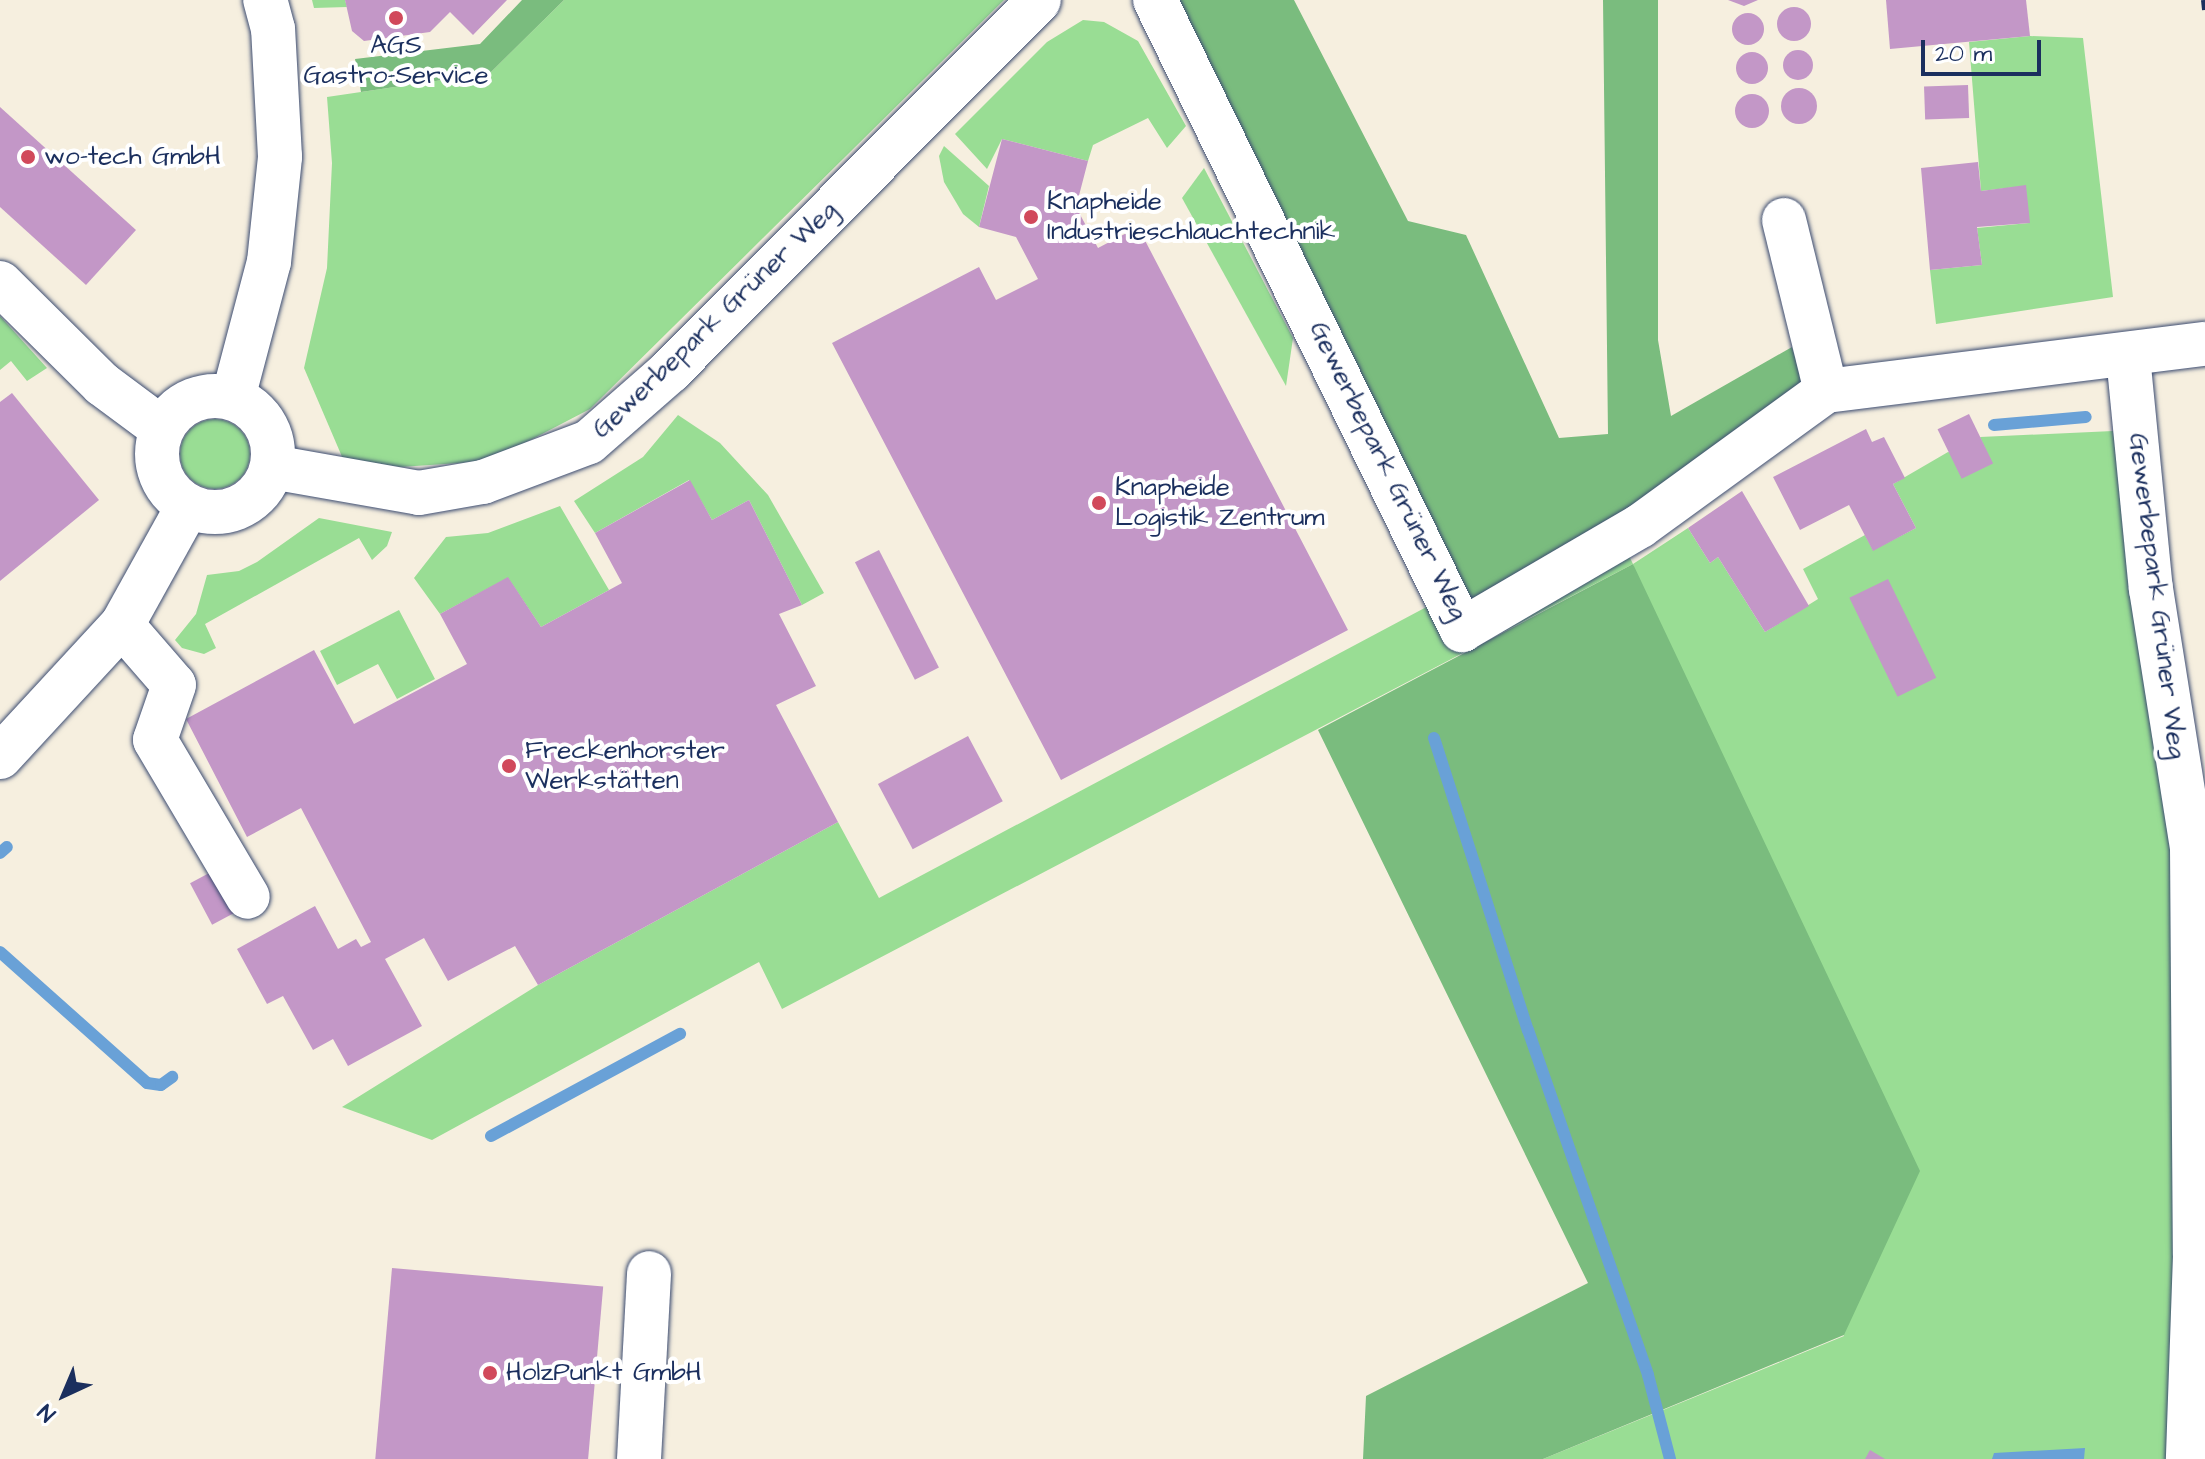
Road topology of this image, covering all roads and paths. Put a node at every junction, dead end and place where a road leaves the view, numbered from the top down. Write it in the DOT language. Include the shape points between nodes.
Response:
graph roads {
  1 [pos="265,0"];
  2 [pos="1039,0"];
  3 [pos="1155,0"];
  4 [pos="1784,220"];
  5 [pos="0,283"];
  6 [pos="2205,344"];
  7 [pos="2128,356"];
  8 [pos="1826,391"];
  9 [pos="233,398"];
  10 [pos="161,428"];
  11 [pos="272,467"];
  12 [pos="188,506"];
  13 [pos="122,625"];
  14 [pos="0,757"];
  15 [pos="248,897"];
  16 [pos="649,1273"];
  17 [pos="639,1459"];
  18 [pos="2188,1459"];
  1 -- 9 [label="street" via="273,29 280,157 269,262"];
  2 -- 11 [label="street, Gewerbepark Grüner Weg" via="670,371 589,442 546,463 483,482 419,493"];
  3 -- 8 [label="street, Gewerbepark Grüner Weg" via="1462,630 1640,526"];
  4 -- 8 [label="street"];
  5 -- 10 [label="street" via="102,384"];
  6 -- 7 [label="street, Gewerbepark Grüner Weg"];
  7 -- 8 [label="street, Gewerbepark Grüner Weg"];
  7 -- 18 [label="street, Gewerbepark Grüner Weg" via="2151,589 2192,847 2195,1255"];
  9 -- 10 [label="street" via="195,398"];
  9 -- 11 [label="street" via="249,406 270,432"];
  10 -- 12 [label="street" via="156,459 161,478"];
  11 -- 12 [label="street" via="254,497 240,507 222,512"];
  12 -- 13 [label="street"];
  13 -- 14 [label="street"];
  13 -- 15 [label="street" via="174,685 155,740"];
  16 -- 17 [label="street"];
}
